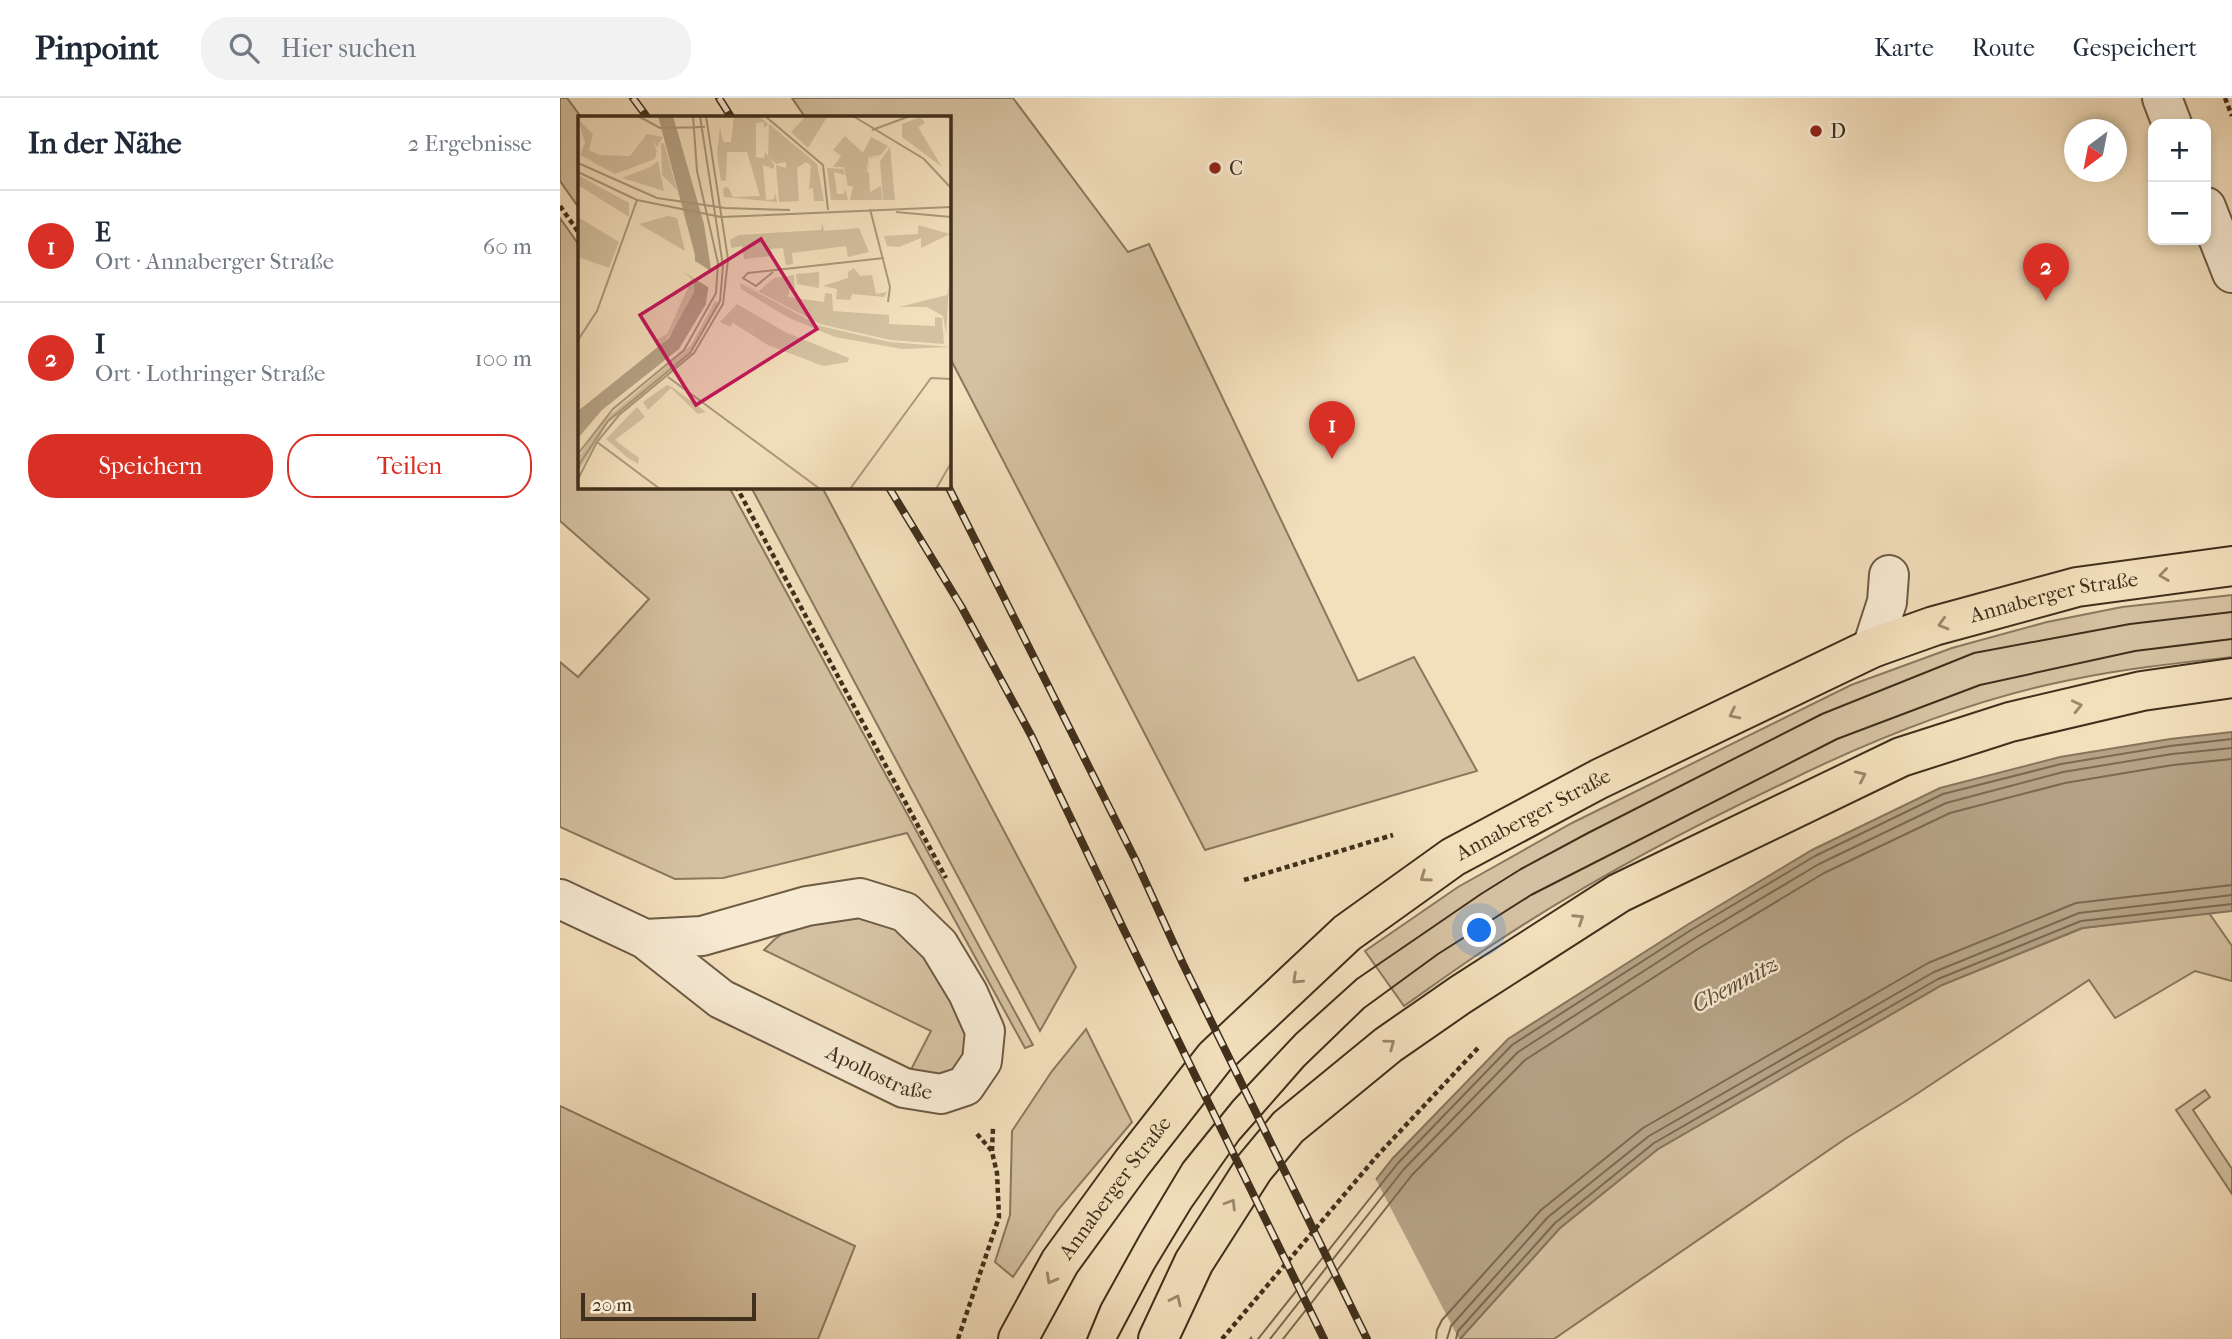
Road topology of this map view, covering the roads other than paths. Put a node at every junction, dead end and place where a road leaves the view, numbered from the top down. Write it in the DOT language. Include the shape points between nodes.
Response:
graph roads {
  1 [pos="2162,98"];
  2 [pos="2170,119"];
  3 [pos="2211,220"];
  4 [pos="2232,273"];
  5 [pos="2232,566"];
  6 [pos="1889,575"];
  7 [pos="1872,648"];
  8 [pos="2232,678"];
  9 [pos="560,900"];
  10 [pos="645,939"];
  11 [pos="1018,1339"];
  12 [pos="1158,1339"];
  1 -- 2 [label="street"];
  3 -- 4 [label="street"];
  5 -- 7 [label="main road, Annaberger Straße, one-way" via="2077,587"];
  6 -- 7 [label="street" via="1887,602"];
  7 -- 11 [label="main road, Annaberger Straße, one-way" via="1600,779 1453,857 1347,933 1215,1057 1060,1262"];
  12 -- 8 [label="main road, one-way" via="1194,1262 1254,1168 1288,1127 1388,1045 1619,893 1901,757 2023,718 2142,691"];
  9 -- 10 [label="street, Apollostraße"];
  10 -- 10 [label="street, Apollostraße" via="722,999 904,1088 941,1094 965,1086 982,1061 985,1031 968,993 939,945 905,912 860,898 807,906 702,936"];
}
